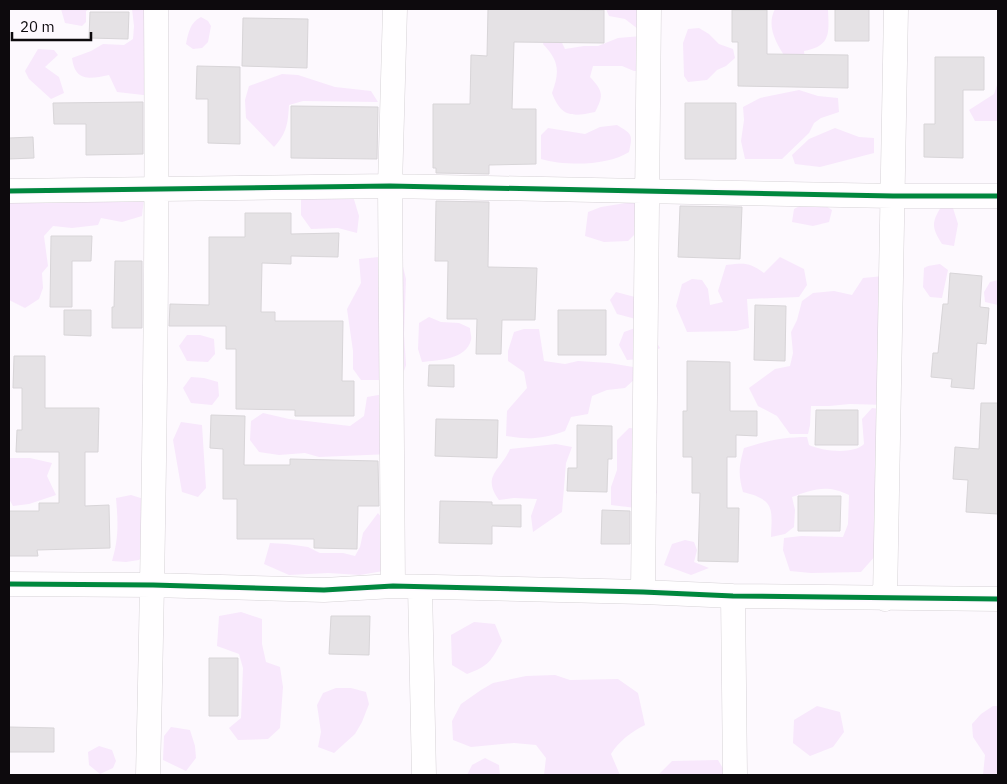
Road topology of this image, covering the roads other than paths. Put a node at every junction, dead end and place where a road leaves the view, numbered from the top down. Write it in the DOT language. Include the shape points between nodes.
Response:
graph roads {
  1 [pos="156,9"];
  2 [pos="395,9"];
  3 [pos="649,9"];
  4 [pos="896,9"];
  5 [pos="390,186"];
  6 [pos="157,190"];
  7 [pos="646,190"];
  8 [pos="9,191"];
  9 [pos="893,196"];
  10 [pos="998,196"];
  11 [pos="9,584"];
  12 [pos="153,585"];
  13 [pos="394,586"];
  14 [pos="420,587"];
  15 [pos="643,592"];
  16 [pos="733,596"];
  17 [pos="885,599"];
  18 [pos="998,599"];
  19 [pos="148,775"];
  20 [pos="424,775"];
  21 [pos="734,775"];
  1 -- 6 [label="street"];
  2 -- 5 [label="street"];
  3 -- 7 [label="street"];
  4 -- 9 [label="street"];
  5 -- 6 [label="street"];
  5 -- 7 [label="street"];
  5 -- 13 [label="street"];
  6 -- 8 [label="street"];
  6 -- 12 [label="street"];
  7 -- 9 [label="street"];
  7 -- 15 [label="street"];
  9 -- 10 [label="street"];
  9 -- 17 [label="street"];
  11 -- 12 [label="street"];
  12 -- 13 [label="street" via="324,590"];
  12 -- 19 [label="street"];
  13 -- 14 [label="street"];
  14 -- 15 [label="street"];
  14 -- 20 [label="street"];
  15 -- 16 [label="street"];
  16 -- 17 [label="street"];
  16 -- 21 [label="street"];
  17 -- 18 [label="street"];
}
